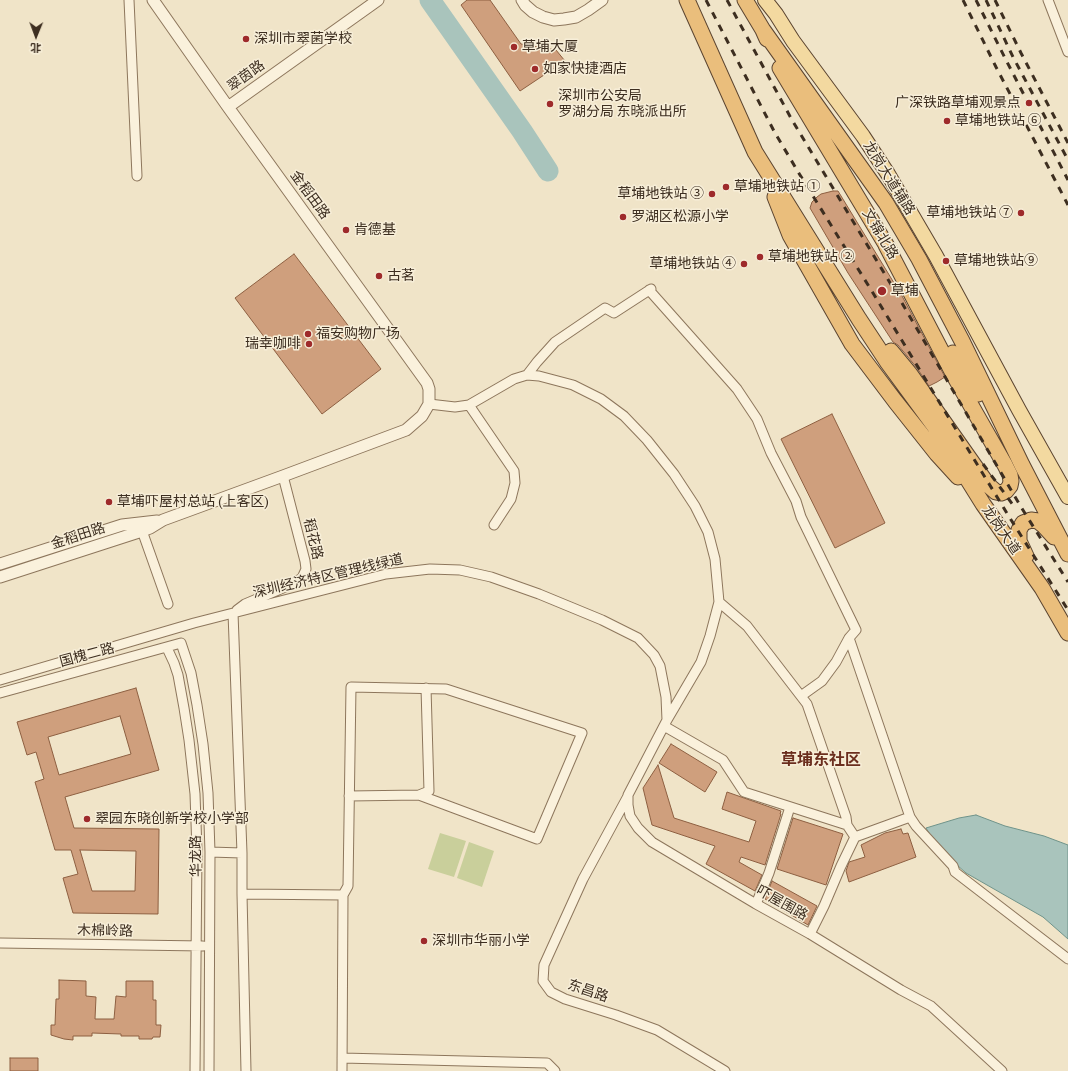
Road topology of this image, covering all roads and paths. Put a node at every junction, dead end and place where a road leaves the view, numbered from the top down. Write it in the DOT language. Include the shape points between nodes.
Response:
graph roads {
  1 [pos="129,0"];
  2 [pos="153,0"];
  3 [pos="378,0"];
  4 [pos="522,0"];
  5 [pos="602,0"];
  6 [pos="687,0"];
  7 [pos="745,0"];
  8 [pos="766,0"];
  9 [pos="1048,0"];
  10 [pos="776,7"];
  11 [pos="763,30"];
  12 [pos="1068,52"];
  13 [pos="228,107"];
  14 [pos="755,152"];
  15 [pos="137,176"];
  16 [pos="886,245"];
  17 [pos="839,287"];
  18 [pos="527,375"];
  19 [pos="430,404"];
  20 [pos="469,405"];
  21 [pos="1022,465"];
  22 [pos="283,476"];
  23 [pos="1068,497"];
  24 [pos="983,504"];
  25 [pos="494,525"];
  26 [pos="141,527"];
  27 [pos="1067,553"];
  28 [pos="0,564"];
  29 [pos="0,577"];
  30 [pos="1042,588"];
  31 [pos="719,602"];
  32 [pos="168,604"];
  33 [pos="233,613"];
  34 [pos="1068,633"];
  35 [pos="849,638"];
  36 [pos="181,643"];
  37 [pos="167,648"];
  38 [pos="0,680"];
  39 [pos="426,688"];
  40 [pos="0,693"];
  41 [pos="801,696"];
  42 [pos="666,723"];
  43 [pos="419,795"];
  44 [pos="628,795"];
  45 [pos="349,796"];
  46 [pos="790,807"];
  47 [pos="910,817"];
  48 [pos="846,825"];
  49 [pos="855,837"];
  50 [pos="210,852"];
  51 [pos="242,853"];
  52 [pos="242,894"];
  53 [pos="343,895"];
  54 [pos="756,904"];
  55 [pos="810,934"];
  56 [pos="0,943"];
  57 [pos="196,946"];
  58 [pos="210,946"];
  59 [pos="1068,959"];
  60 [pos="342,1058"];
  61 [pos="195,1071"];
  62 [pos="209,1071"];
  63 [pos="246,1071"];
  64 [pos="342,1071"];
  65 [pos="555,1071"];
  66 [pos="725,1071"];
  67 [pos="1002,1071"];
  1 -- 15 [label="street"];
  2 -- 13 [label="street, 金稻田路"];
  3 -- 13 [label="street, 翠茵路"];
  4 -- 5 [label="street" via="534,12 554,20 576,17"];
  6 -- 14 [label="highway"];
  7 -- 11 [label="highway, 文锦北路"];
  8 -- 10 [label="main road, 龙岗大道辅路"];
  9 -- 12 [label="street"];
  10 -- 23 [label="main road, 龙岗大道辅路" via="793,41 888,174 936,256"];
  11 -- 16 [label="highway, 文锦北路" via="773,56"];
  11 -- 21 [label="highway" via="886,202 962,341"];
  13 -- 19 [label="street, 金稻田路" via="427,383"];
  14 -- 17 [label="highway"];
  14 -- 24 [label="highway" via="790,235 852,344 937,454"];
  16 -- 17 [label="highway" via="1010,475 1010,486 1006,491 996,492 988,485 910,374"];
  16 -- 21 [label="highway, 文锦北路"];
  17 -- 24 [label="highway, 龙岗大道"];
  18 -- 20 [label="street" via="514,379"];
  18 -- 31 [label="street" via="573,385 601,399 624,416 647,440 674,474 708,532 715,559"];
  18 -- 35 [label="street" via="555,342 605,308 614,313 650,289 738,389 757,419 856,630"];
  19 -- 20 [label="street" via="455,407"];
  19 -- 22 [label="street, 金稻田路" via="422,416 406,430"];
  20 -- 25 [label="street" via="514,471 515,483 511,498"];
  21 -- 27 [label="highway"];
  22 -- 26 [label="street, 金稻田路"];
  22 -- 33 [label="street, 稻花路" via="306,570 302,578 244,604"];
  24 -- 30 [label="highway, 龙岗大道"];
  26 -- 28 [label="street, 金稻田路" via="122,525"];
  26 -- 29 [label="street, 金稻田路"];
  26 -- 32 [label="street"];
  27 -- 30 [label="highway" via="1038,521 1023,523 1019,530 1019,542"];
  30 -- 34 [label="highway, 龙岗大道"];
  31 -- 41 [label="street" via="747,626"];
  31 -- 42 [label="street" via="700,662"];
  33 -- 38 [label="street, 深圳经济特区管理线绿道"];
  33 -- 42 [label="street, 深圳经济特区管理线绿道" via="386,574 430,569 460,570 491,577 602,620 638,638 654,655 660,666 666,697"];
  33 -- 51 [label="street"];
  35 -- 41 [label="street" via="822,681"];
  35 -- 47 [label="street"];
  36 -- 37 [label="street, 国槐二路"];
  36 -- 50 [label="street, 华龙路" via="191,673 203,744"];
  37 -- 40 [label="street, 国槐二路"];
  37 -- 57 [label="street, 华龙路" via="178,675 189,740 197,851"];
  39 -- 43 [label="street" via="429,791"];
  39 -- 43 [label="street" via="446,689 582,733 537,839"];
  39 -- 45 [label="street" via="351,687"];
  41 -- 48 [label="street" via="808,704 846,817"];
  42 -- 44 [label="street"];
  42 -- 46 [label="street" via="723,760 744,792"];
  43 -- 45 [label="street"];
  44 -- 54 [label="street, 吓屋围路" via="630,816 652,842"];
  44 -- 66 [label="street, 东昌路" via="580,886 544,965 543,981 551,992 657,1030"];
  45 -- 53 [label="street" via="348,886"];
  46 -- 48 [label="street"];
  46 -- 54 [label="street" via="769,873"];
  47 -- 49 [label="street"];
  47 -- 59 [label="street" via="953,866 955,872"];
  48 -- 49 [label="street"];
  49 -- 55 [label="street"];
  50 -- 51 [label="street"];
  50 -- 58 [label="street, 华龙路"];
  51 -- 52 [label="street"];
  52 -- 53 [label="street"];
  52 -- 63 [label="street"];
  53 -- 60 [label="street"];
  54 -- 55 [label="street, 吓屋围路"];
  55 -- 67 [label="street, 吓屋围路" via="930,1006"];
  56 -- 57 [label="street, 木棉岭路"];
  57 -- 58 [label="street, 木棉岭路"];
  57 -- 61 [label="street, 华龙路"];
  58 -- 62 [label="street, 华龙路"];
  60 -- 64 [label="street"];
  60 -- 65 [label="street" via="547,1063"];
}
